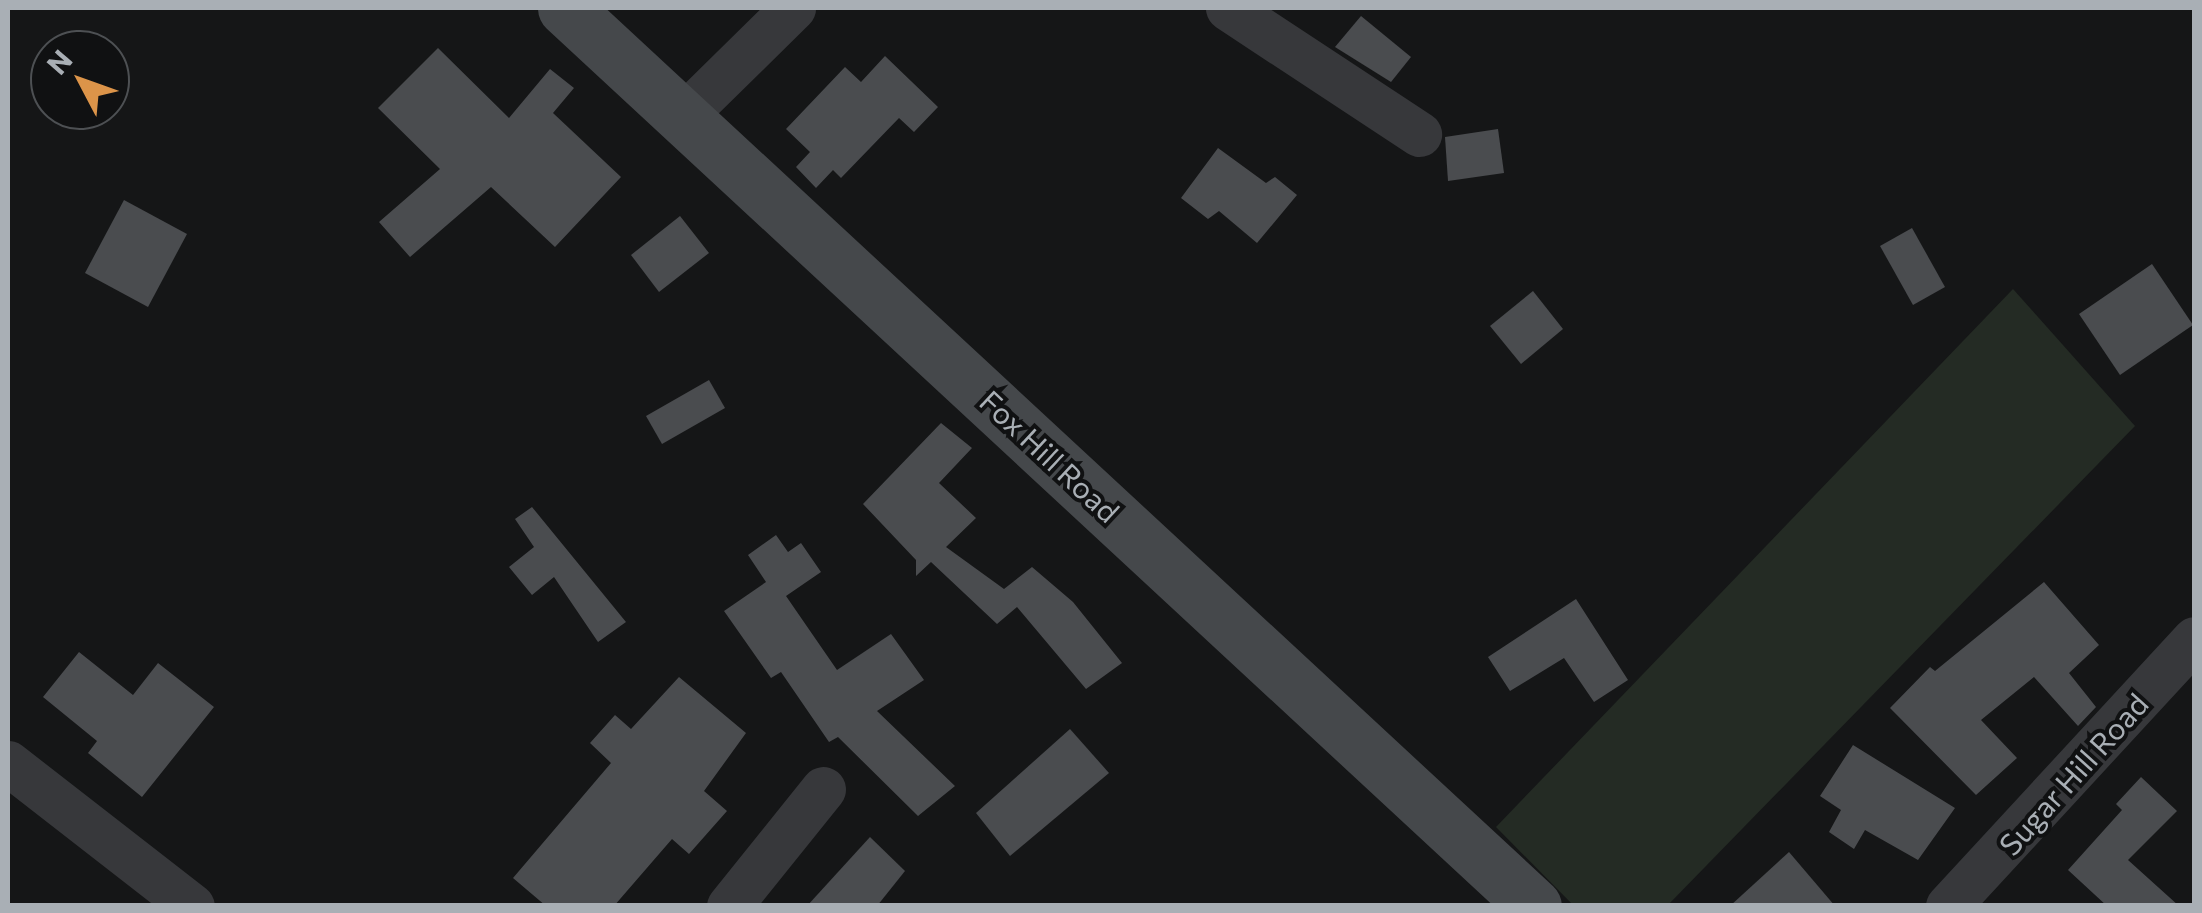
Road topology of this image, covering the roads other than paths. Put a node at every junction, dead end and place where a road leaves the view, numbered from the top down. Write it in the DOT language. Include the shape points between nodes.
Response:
graph roads {
  1 [pos="564,8"];
  2 [pos="793,8"];
  3 [pos="1228,8"];
  4 [pos="684,115"];
  5 [pos="1419,134"];
  6 [pos="2194,639"];
  7 [pos="8,763"];
  8 [pos="823,789"];
  9 [pos="192,906"];
  10 [pos="729,906"];
  11 [pos="1534,906"];
  12 [pos="1948,906"];
  1 -- 4 [label="main road, Fox Hill Road"];
  2 -- 4 [label="street"];
  3 -- 5 [label="street"];
  4 -- 11 [label="main road, Fox Hill Road"];
  6 -- 12 [label="street, Sugar Hill Road"];
  7 -- 9 [label="street"];
  8 -- 10 [label="street"];
}
